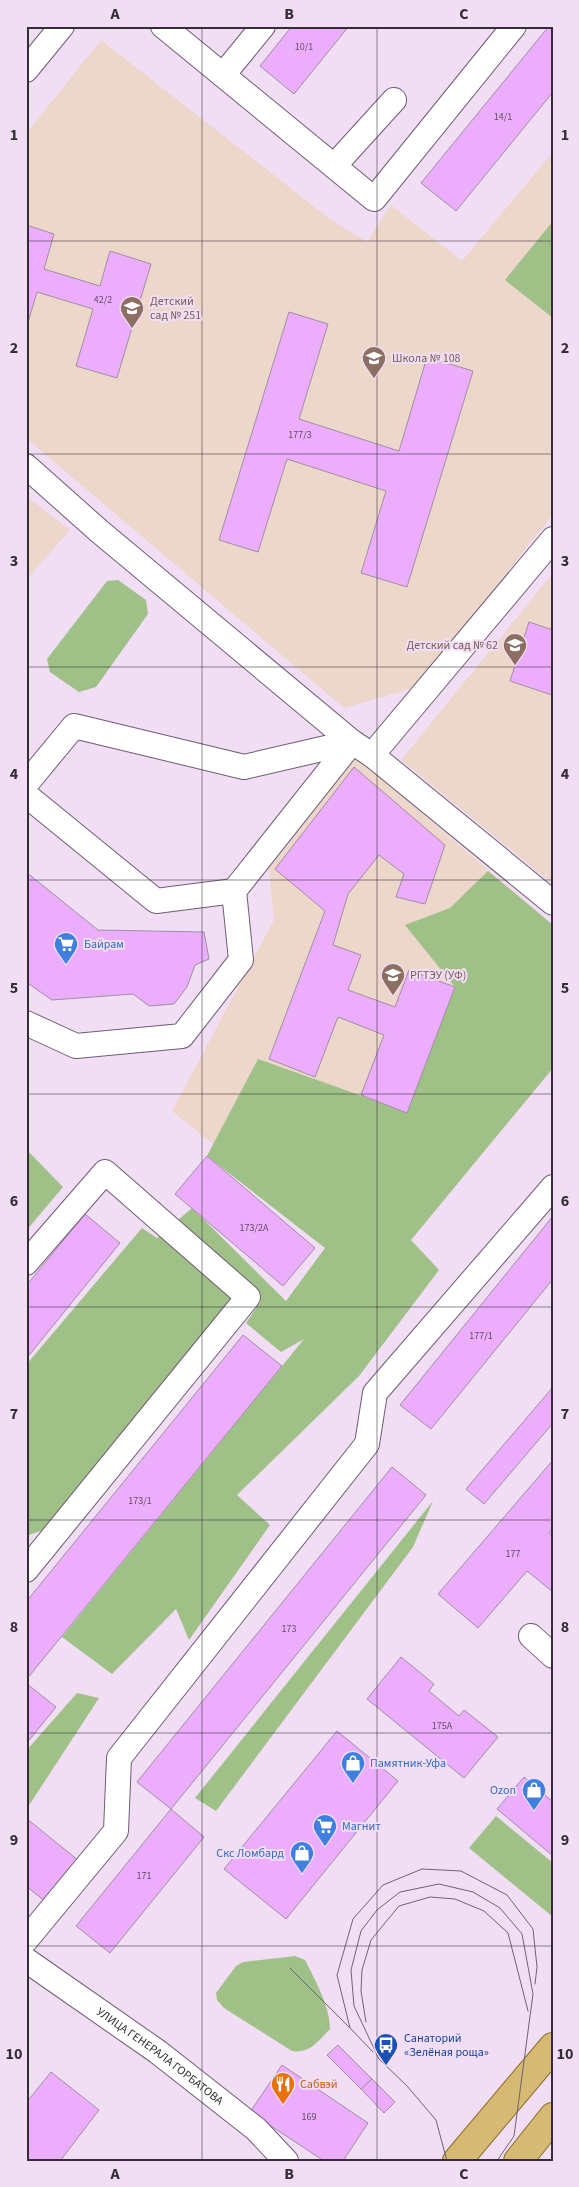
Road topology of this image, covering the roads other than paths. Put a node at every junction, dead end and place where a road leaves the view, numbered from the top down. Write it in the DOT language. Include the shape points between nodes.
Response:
graph roads {
  1 [pos="62,26"];
  2 [pos="263,26"];
  3 [pos="514,26"];
  4 [pos="172,29"];
  5 [pos="26,70"];
  6 [pos="223,75"];
  7 [pos="394,100"];
  8 [pos="334,166"];
  9 [pos="26,466"];
  10 [pos="553,539"];
  11 [pos="352,742"];
  12 [pos="372,755"];
  13 [pos="26,784"];
  14 [pos="26,795"];
  15 [pos="234,890"];
  16 [pos="553,903"];
  17 [pos="26,1024"];
  18 [pos="553,1187"];
  19 [pos="26,1264"];
  20 [pos="26,1570"];
  21 [pos="531,1636"];
  22 [pos="553,1656"];
  23 [pos="26,1940"];
  24 [pos="26,1960"];
  25 [pos="553,2047"];
  26 [pos="553,2117"];
  27 [pos="286,2161"];
  28 [pos="457,2161"];
  29 [pos="518,2161"];
  1 -- 5 [label="street"];
  2 -- 6 [label="street"];
  3 -- 8 [label="street" via="374,199"];
  4 -- 6 [label="street"];
  6 -- 8 [label="street"];
  7 -- 8 [label="street"];
  9 -- 11 [label="street"];
  10 -- 12 [label="street"];
  11 -- 12 [label="street"];
  11 -- 13 [label="street" via="244,767 74,726"];
  11 -- 15 [label="street"];
  12 -- 16 [label="street" via="524,890"];
  14 -- 15 [label="street" via="156,901"];
  15 -- 17 [label="street" via="241,960 182,1036 76,1046"];
  18 -- 23 [label="street" via="375,1393 367,1444 119,1758 116,1831"];
  19 -- 20 [label="street" via="104,1172 248,1297"];
  21 -- 22 [label="street"];
  24 -- 27 [label="street, УЛИЦА ГЕНЕРАЛА ГОРБАТОВА" via="158,2052 256,2129"];
  25 -- 28 [label="main road"];
  26 -- 29 [label="main road"];
}
